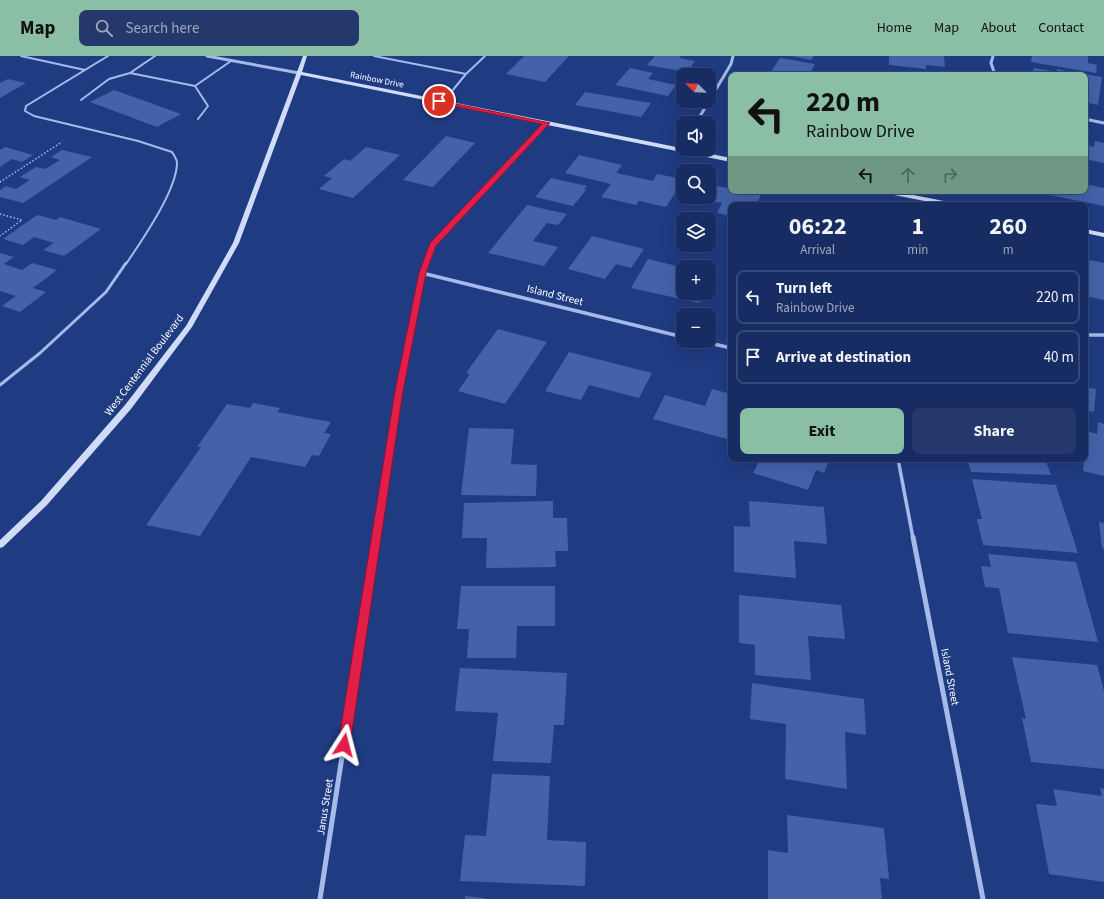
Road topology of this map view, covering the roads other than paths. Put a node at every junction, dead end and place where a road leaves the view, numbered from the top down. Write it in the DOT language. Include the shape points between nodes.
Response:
graph roads {
  1 [pos="21,56"];
  2 [pos="108,56"];
  3 [pos="155,56"];
  4 [pos="206,56"];
  5 [pos="305,56"];
  6 [pos="374,56"];
  7 [pos="485,56"];
  8 [pos="733,56"];
  9 [pos="993,56"];
  10 [pos="231,61"];
  11 [pos="85,70"];
  12 [pos="994,72"];
  13 [pos="130,73"];
  14 [pos="299,73"];
  15 [pos="466,74"];
  16 [pos="195,86"];
  17 [pos="716,89"];
  18 [pos="81,100"];
  19 [pos="443,102"];
  20 [pos="198,119"];
  21 [pos="1088,120"];
  22 [pos="547,123"];
  23 [pos="1104,123"];
  24 [pos="676,147"];
  25 [pos="715,156"];
  26 [pos="728,159"];
  27 [pos="899,194"];
  28 [pos="939,202"];
  29 [pos="1088,232"];
  30 [pos="1104,235"];
  31 [pos="422,273"];
  32 [pos="676,334"];
  33 [pos="1104,334"];
  34 [pos="1088,335"];
  35 [pos="716,344"];
  36 [pos="728,347"];
  37 [pos="0,385"];
  38 [pos="899,462"];
  39 [pos="0,545"];
  40 [pos="320,899"];
  41 [pos="982,899"];
  1 -- 11 [label="lane"];
  2 -- 11 [label="lane"];
  3 -- 13 [label="lane"];
  4 -- 10 [label="street, Rainbow Drive"];
  5 -- 14 [label="main road, West Centennial Boulevard"];
  6 -- 15 [label="lane"];
  7 -- 15 [label="lane"];
  8 -- 17 [label="street"];
  9 -- 12 [label="street" via="991,63"];
  10 -- 14 [label="street, Rainbow Drive"];
  10 -- 16 [label="lane"];
  11 -- 37 [label="lane" via="26,106 25,111 34,116 138,141 172,152 177,162 174,180 150,229 106,292 40,353"];
  13 -- 16 [label="lane"];
  13 -- 18 [label="lane" via="109,79"];
  14 -- 19 [label="main road, Rainbow Drive"];
  14 -- 39 [label="main road, West Centennial Boulevard" via="236,243 189,327 128,407 44,503"];
  15 -- 19 [label="lane"];
  16 -- 20 [label="lane" via="208,106"];
  19 -- 22 [label="main road, Rainbow Drive"];
  21 -- 23 [label="street"];
  22 -- 24 [label="main road, Rainbow Drive"];
  22 -- 31 [label="street, Janus Street" via="433,245"];
  25 -- 26 [label="main road, Rainbow Drive"];
  27 -- 28 [label="main road"];
  29 -- 30 [label="main road"];
  31 -- 32 [label="street, Island Street"];
  31 -- 40 [label="street, Janus Street" via="397,399"];
  33 -- 34 [label="street"];
  35 -- 36 [label="street"];
  38 -- 41 [label="street, Island Street"];
}
